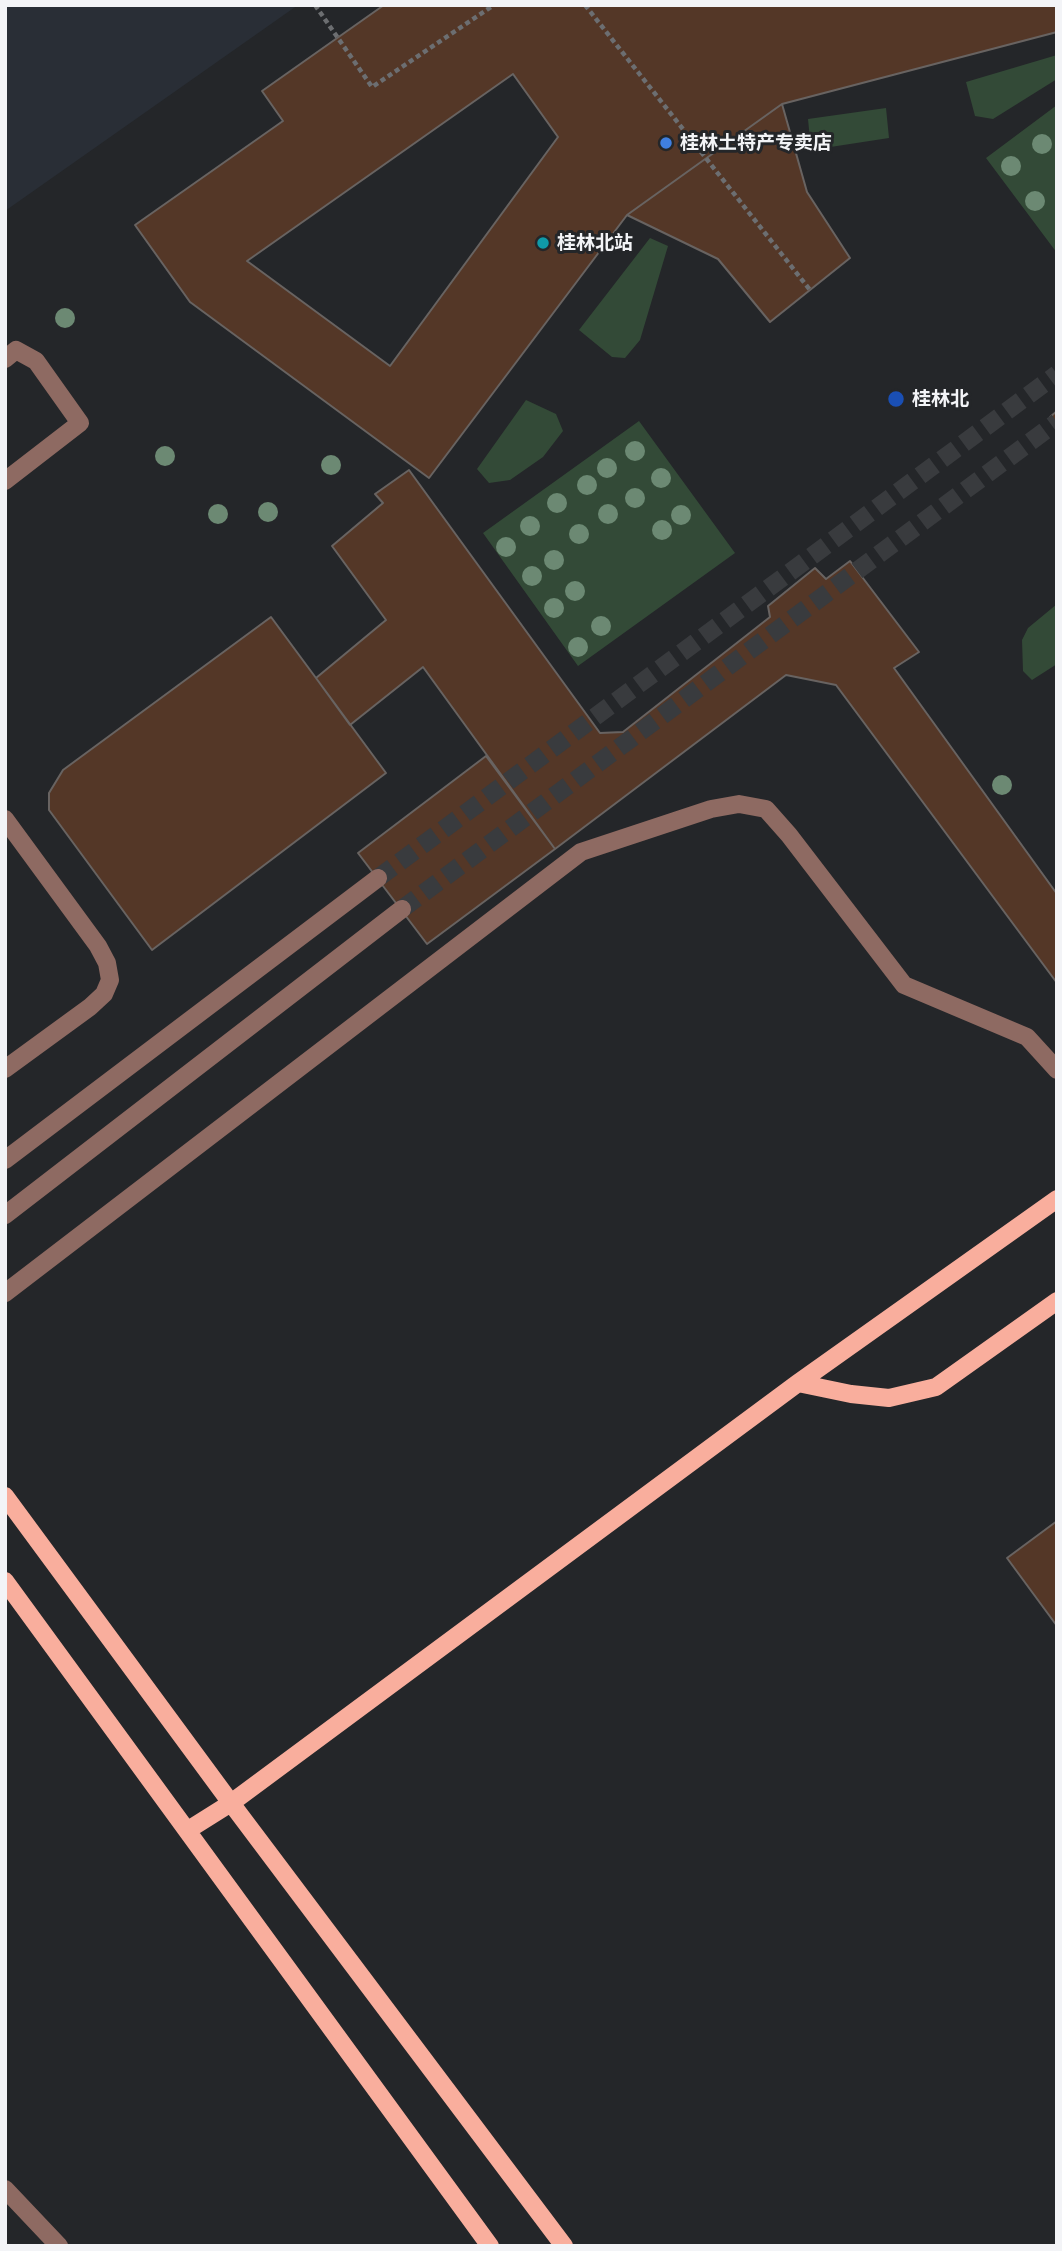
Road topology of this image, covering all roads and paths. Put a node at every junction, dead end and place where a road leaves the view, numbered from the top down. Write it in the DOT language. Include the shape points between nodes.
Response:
graph roads {
  1 [pos="315,5"];
  2 [pos="494,5"];
  3 [pos="585,5"];
  4 [pos="810,290"];
  5 [pos="5,359"];
  6 [pos="5,481"];
  7 [pos="5,819"];
  8 [pos="378,878"];
  9 [pos="402,909"];
  10 [pos="5,1069"];
  11 [pos="1057,1070"];
  12 [pos="5,1160"];
  13 [pos="1057,1199"];
  14 [pos="5,1215"];
  15 [pos="5,1293"];
  16 [pos="1057,1301"];
  17 [pos="798,1383"];
  18 [pos="5,1496"];
  19 [pos="5,1581"];
  20 [pos="231,1802"];
  21 [pos="188,1830"];
  22 [pos="5,2189"];
  23 [pos="60,2246"];
  24 [pos="490,2246"];
  25 [pos="564,2246"];
  1 -- 2 [label="path" via="372,87"];
  3 -- 4 [label="path"];
  5 -- 6 [label="street" via="16,351 36,361 80,423"];
  7 -- 10 [label="street" via="98,946 110,980 104,995 90,1007"];
  8 -- 12 [label="street"];
  9 -- 14 [label="street"];
  11 -- 15 [label="street" via="1027,1037 904,985 766,809 739,804 711,808 581,852"];
  13 -- 17 [label="main road"];
  16 -- 17 [label="main road" via="936,1387 889,1398"];
  17 -- 20 [label="main road"];
  18 -- 20 [label="main road"];
  19 -- 21 [label="main road"];
  20 -- 21 [label="main road"];
  20 -- 25 [label="main road"];
  21 -- 24 [label="main road"];
  22 -- 23 [label="street"];
}
